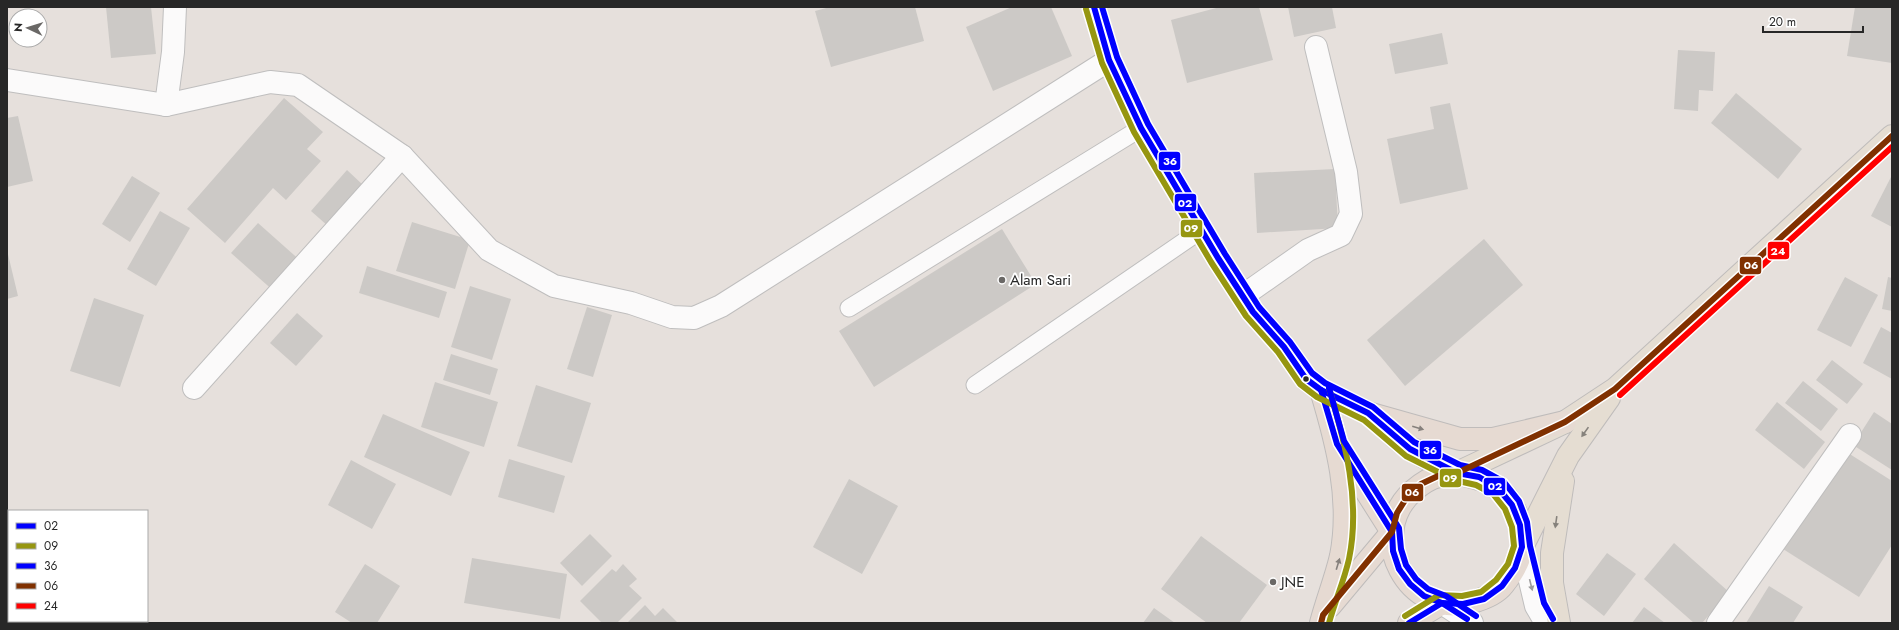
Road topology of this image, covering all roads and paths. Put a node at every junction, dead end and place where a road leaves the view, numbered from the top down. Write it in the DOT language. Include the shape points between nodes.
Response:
graph roads {
  1 [pos="175,7"];
  2 [pos="1094,7"];
  3 [pos="1316,47"];
  4 [pos="1109,60"];
  5 [pos="7,80"];
  6 [pos="166,105"];
  7 [pos="1141,128"];
  8 [pos="1892,136"];
  9 [pos="402,156"];
  10 [pos="1202,230"];
  11 [pos="1244,295"];
  12 [pos="849,308"];
  13 [pos="975,385"];
  14 [pos="194,388"];
  15 [pos="1615,389"];
  16 [pos="1321,390"];
  17 [pos="1368,413"];
  18 [pos="1565,422"];
  19 [pos="1850,436"];
  20 [pos="1337,444"];
  21 [pos="1568,456"];
  22 [pos="1457,473"];
  23 [pos="1392,532"];
  24 [pos="1522,547"];
  25 [pos="1442,603"];
  26 [pos="1322,619"];
  27 [pos="1409,623"];
  28 [pos="1472,623"];
  29 [pos="1546,623"];
  30 [pos="1559,623"];
  31 [pos="1718,623"];
  1 -- 6 [label="street" via="173,52"];
  2 -- 4 [label="highway"];
  3 -- 11 [label="street" via="1346,172 1351,214 1341,236 1308,250"];
  4 -- 7 [label="highway"];
  4 -- 9 [label="street" via="721,306 694,318 672,317 631,303 554,286 490,250"];
  5 -- 6 [label="street"];
  6 -- 9 [label="street" via="270,82 298,85"];
  7 -- 10 [label="highway"];
  7 -- 12 [label="lane"];
  8 -- 15 [label="main road"];
  9 -- 14 [label="street"];
  10 -- 11 [label="highway"];
  10 -- 13 [label="lane"];
  11 -- 16 [label="highway" via="1253,312 1284,347 1306,379"];
  15 -- 18 [label="main road"];
  15 -- 21 [label="main road, one-way"];
  16 -- 17 [label="highway"];
  16 -- 20 [label="highway"];
  17 -- 18 [label="highway, one-way" via="1460,439 1493,439"];
  17 -- 22 [label="highway" via="1410,449"];
  18 -- 22 [label="main road"];
  19 -- 31 [label="street"];
  20 -- 23 [label="highway"];
  26 -- 20 [label="highway, one-way" via="1341,556 1346,521"];
  21 -- 24 [label="main road"];
  21 -- 30 [label="main road, one-way" via="1556,516 1552,553 1552,583"];
  22 -- 23 [label="highway" via="1438,476 1421,484 1407,497 1397,513"];
  22 -- 24 [label="highway" via="1479,477 1498,488 1508,499 1520,525"];
  23 -- 25 [label="highway" via="1393,551 1399,569 1410,584 1424,596"];
  23 -- 26 [label="highway"];
  24 -- 25 [label="highway" via="1515,568 1502,586 1484,599 1464,604"];
  24 -- 29 [label="street, one-way" via="1536,606"];
  25 -- 27 [label="highway"];
  25 -- 28 [label="street"];
}
